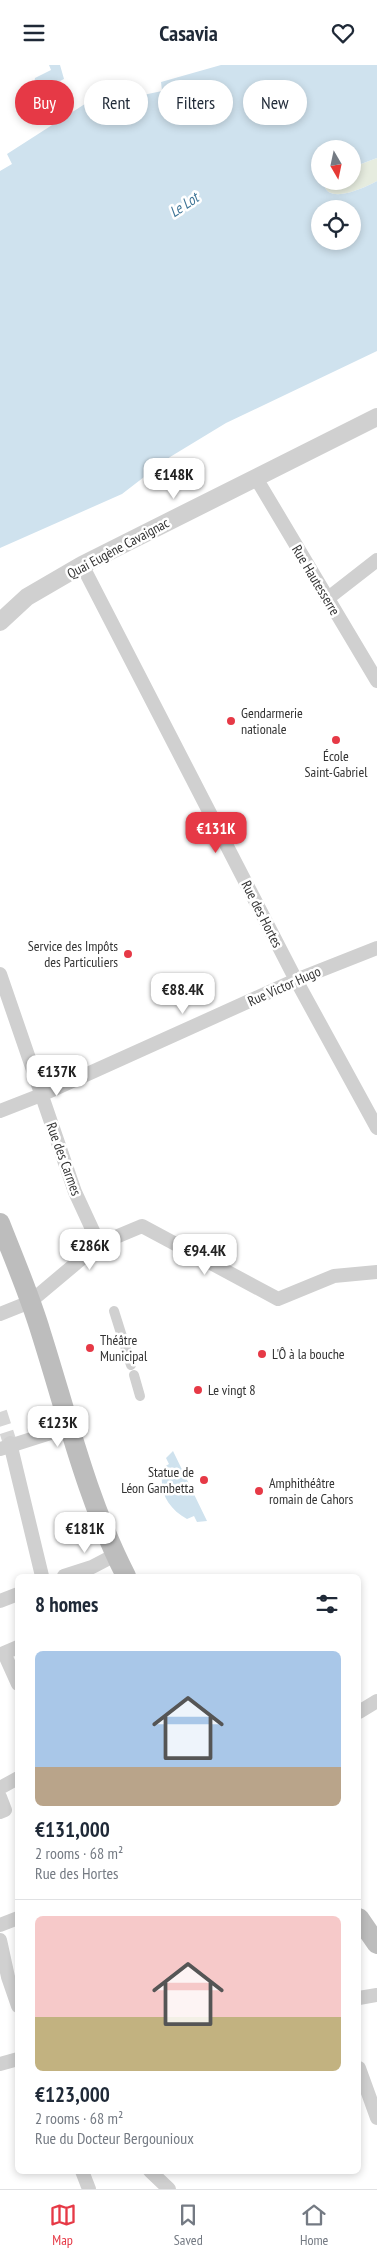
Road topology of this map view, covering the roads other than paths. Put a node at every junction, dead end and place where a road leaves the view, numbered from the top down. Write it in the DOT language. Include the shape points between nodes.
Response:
graph roads {
  1 [pos="377,417"];
  2 [pos="256,478"];
  3 [pos="377,560"];
  4 [pos="82,565"];
  5 [pos="327,599"];
  6 [pos="0,622"];
  7 [pos="377,681"];
  8 [pos="377,948"];
  9 [pos="0,974"];
  10 [pos="296,981"];
  11 [pos="41,1095"];
  12 [pos="0,1111"];
  13 [pos="377,1128"];
  14 [pos="0,1223"];
  15 [pos="100,1244"];
  16 [pos="377,1272"];
  17 [pos="30,1302"];
  18 [pos="114,1311"];
  19 [pos="0,1314"];
  20 [pos="140,1396"];
  21 [pos="69,1427"];
  22 [pos="7,1446"];
  23 [pos="115,1555"];
  24 [pos="41,1574"];
  25 [pos="70,1574"];
  26 [pos="125,1574"];
  27 [pos="15,1595"];
  28 [pos="0,1601"];
  29 [pos="15,1648"];
  30 [pos="15,1677"];
  31 [pos="377,1701"];
  32 [pos="361,1710"];
  33 [pos="15,1780"];
  34 [pos="0,1788"];
  35 [pos="0,1797"];
  36 [pos="0,1812"];
  37 [pos="15,1919"];
  38 [pos="361,1921"];
  39 [pos="0,1925"];
  40 [pos="0,1940"];
  41 [pos="377,1944"];
  42 [pos="5,1985"];
  43 [pos="377,1995"];
  44 [pos="361,1998"];
  45 [pos="15,2001"];
  46 [pos="15,2060"];
  47 [pos="0,2064"];
  48 [pos="361,2074"];
  49 [pos="377,2118"];
  50 [pos="85,2174"];
  51 [pos="153,2174"];
  52 [pos="89,2189"];
  53 [pos="169,2189"];
  1 -- 2 [label="street, Quai Eugène Cavaignac"];
  2 -- 4 [label="street, Quai Eugène Cavaignac"];
  2 -- 5 [label="street, Rue Hautesserre"];
  3 -- 5 [label="street"];
  4 -- 6 [label="street, Quai Eugène Cavaignac" via="27,597"];
  4 -- 10 [label="street, Rue des Hortes"];
  5 -- 7 [label="street, Rue Hautesserre"];
  8 -- 10 [label="street, Rue Victor Hugo"];
  9 -- 11 [label="street, Rue des Carmes"];
  10 -- 11 [label="street, Rue Victor Hugo"];
  10 -- 13 [label="street, Rue des Hortes"];
  11 -- 12 [label="street, Rue Victor Hugo"];
  11 -- 15 [label="street, Rue des Carmes" via="75,1192"];
  14 -- 17 [label="main road"];
  15 -- 16 [label="street" via="142,1226 278,1299 334,1277"];
  15 -- 17 [label="street"];
  17 -- 19 [label="street"];
  17 -- 21 [label="main road"];
  18 -- 20 [label="street"];
  21 -- 22 [label="street"];
  21 -- 23 [label="main road"];
  22 -- 24 [label="street"];
  23 -- 25 [label="street"];
  23 -- 26 [label="main road"];
  27 -- 28 [label="street"];
  29 -- 30 [label="street" via="4,1653"];
  31 -- 32 [label="street"];
  33 -- 34 [label="street"];
  35 -- 36 [label="street" via="5,1810"];
  37 -- 39 [label="street"];
  38 -- 41 [label="main road"];
  40 -- 42 [label="street"];
  42 -- 45 [label="street"];
  43 -- 44 [label="street"];
  46 -- 47 [label="street"];
  48 -- 49 [label="street"];
  50 -- 52 [label="street"];
  51 -- 53 [label="street"];
}
